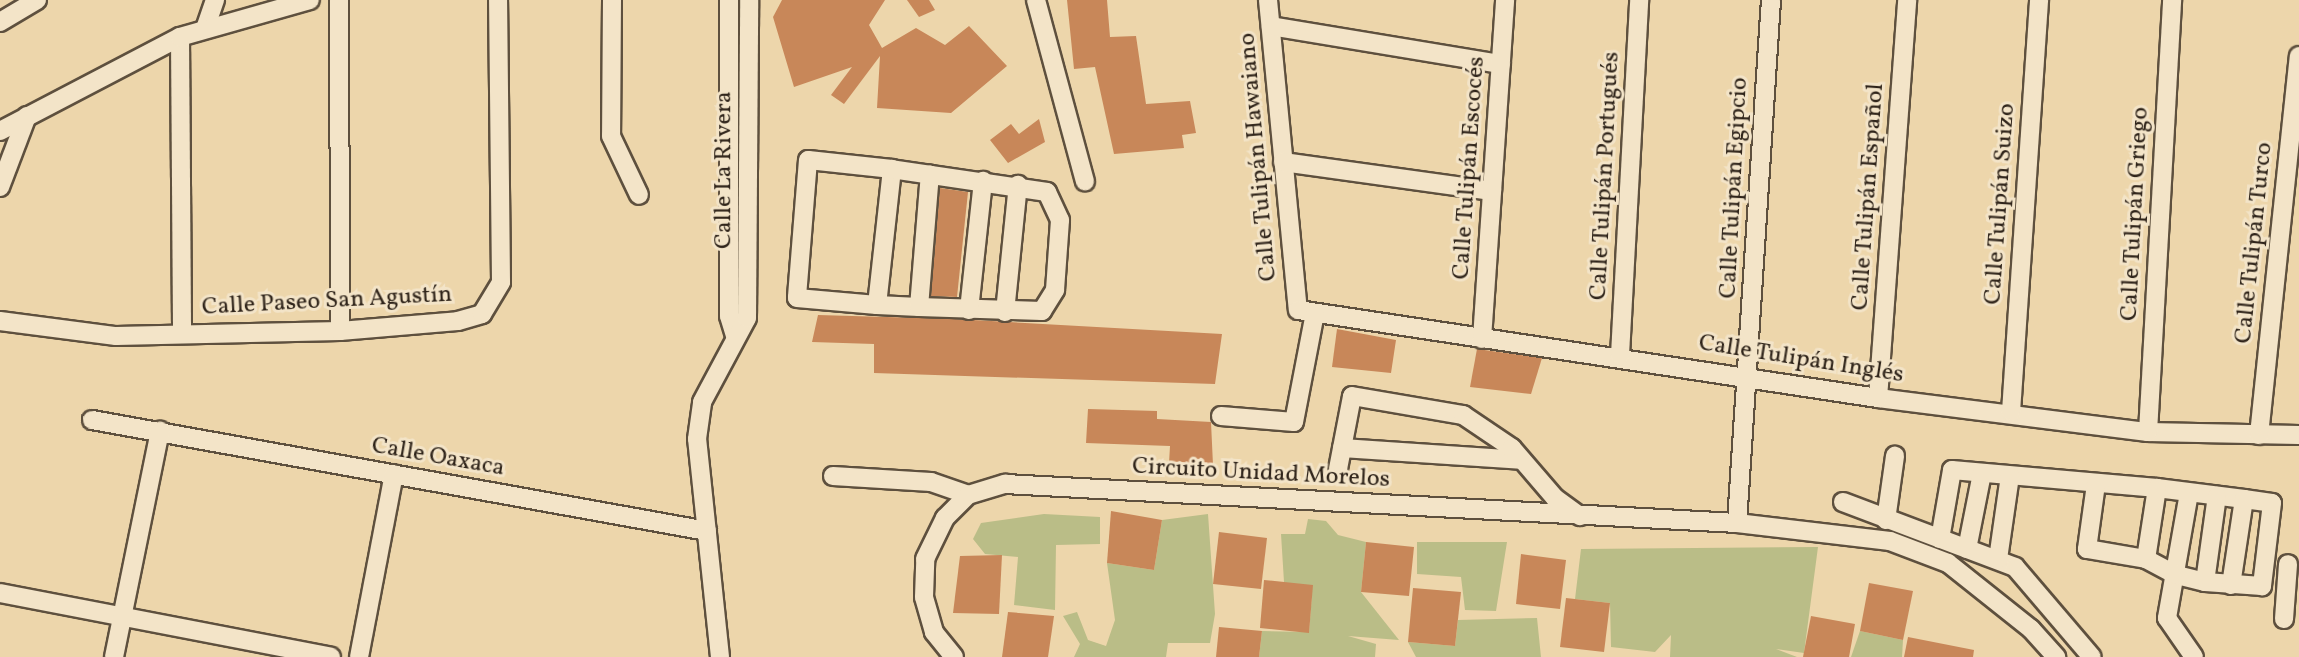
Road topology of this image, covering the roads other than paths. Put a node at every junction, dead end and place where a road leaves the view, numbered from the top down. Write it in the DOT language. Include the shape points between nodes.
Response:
graph roads {
  1 [pos="37,0"];
  2 [pos="215,0"];
  3 [pos="310,0"];
  4 [pos="339,0"];
  5 [pos="498,0"];
  6 [pos="612,0"];
  7 [pos="729,0"];
  8 [pos="749,0"];
  9 [pos="1036,0"];
  10 [pos="1268,0"];
  11 [pos="1505,0"];
  12 [pos="1639,0"];
  13 [pos="1771,0"];
  14 [pos="1907,0"];
  15 [pos="2039,0"];
  16 [pos="2172,0"];
  17 [pos="241,9"];
  18 [pos="0,22"];
  19 [pos="206,26"];
  20 [pos="1271,26"];
  21 [pos="180,37"];
  22 [pos="2299,56"];
  23 [pos="1501,63"];
  24 [pos="27,116"];
  25 [pos="0,131"];
  26 [pos="1283,162"];
  27 [pos="892,169"];
  28 [pos="930,174"];
  29 [pos="983,180"];
  30 [pos="1085,180"];
  31 [pos="1018,185"];
  32 [pos="0,187"];
  33 [pos="1492,191"];
  34 [pos="639,195"];
  35 [pos="729,285"];
  36 [pos="749,285"];
  37 [pos="877,305"];
  38 [pos="919,307"];
  39 [pos="969,310"];
  40 [pos="1306,311"];
  41 [pos="1005,312"];
  42 [pos="0,321"];
  43 [pos="340,330"];
  44 [pos="182,334"];
  45 [pos="735,336"];
  46 [pos="1482,339"];
  47 [pos="1620,355"];
  48 [pos="1748,378"];
  49 [pos="1878,398"];
  50 [pos="2011,412"];
  51 [pos="1221,416"];
  52 [pos="92,420"];
  53 [pos="160,431"];
  54 [pos="2148,432"];
  55 [pos="2259,435"];
  56 [pos="2299,435"];
  57 [pos="1342,448"];
  58 [pos="1895,456"];
  59 [pos="1521,460"];
  60 [pos="1338,469"];
  61 [pos="1982,473"];
  62 [pos="394,474"];
  63 [pos="833,476"];
  64 [pos="2010,476"];
  65 [pos="2096,484"];
  66 [pos="2157,488"];
  67 [pos="2189,493"];
  68 [pos="968,495"];
  69 [pos="2217,496"];
  70 [pos="2244,499"];
  71 [pos="1843,502"];
  72 [pos="1580,516"];
  73 [pos="1886,520"];
  74 [pos="1737,523"];
  75 [pos="707,531"];
  76 [pos="1940,539"];
  77 [pos="1967,549"];
  78 [pos="2146,559"];
  79 [pos="1998,560"];
  80 [pos="2265,561"];
  81 [pos="2294,565"];
  82 [pos="2176,575"];
  83 [pos="2205,582"];
  84 [pos="2232,585"];
  85 [pos="0,593"];
  86 [pos="122,617"];
  87 [pos="2284,619"];
  88 [pos="114,657"];
  89 [pos="332,657"];
  90 [pos="359,657"];
  91 [pos="720,657"];
  92 [pos="954,657"];
  93 [pos="2056,657"];
  94 [pos="2092,657"];
  95 [pos="2194,657"];
  1 -- 18 [label="street"];
  2 -- 19 [label="street"];
  3 -- 17 [label="street"];
  4 -- 43 [label="street"];
  5 -- 43 [label="street, Calle Paseo San Agustín" via="501,282 482,314 458,321"];
  6 -- 34 [label="street" via="611,136"];
  7 -- 35 [label="street, Calle La Rivera"];
  8 -- 36 [label="street, Calle La Rivera"];
  9 -- 30 [label="street"];
  10 -- 20 [label="street, Calle Tulipán Hawaiano"];
  11 -- 23 [label="street, Calle Tulipán Escocés"];
  12 -- 47 [label="street, Calle Tulipán Portugués"];
  13 -- 48 [label="street, Calle Tulipán Egipcio"];
  14 -- 49 [label="street, Calle Tulipán Español"];
  15 -- 50 [label="street, Calle Tulipán Suizo"];
  16 -- 54 [label="street, Calle Tulipán Griego"];
  17 -- 19 [label="street"];
  19 -- 21 [label="street"];
  20 -- 23 [label="street"];
  20 -- 26 [label="street, Calle Tulipán Hawaiano"];
  21 -- 24 [label="street"];
  21 -- 44 [label="street"];
  22 -- 55 [label="street, Calle Tulipán Turco"];
  23 -- 33 [label="street, Calle Tulipán Escocés"];
  24 -- 25 [label="street"];
  24 -- 32 [label="street"];
  26 -- 33 [label="street"];
  26 -- 40 [label="street, Calle Tulipán Hawaiano"];
  27 -- 28 [label="street"];
  27 -- 37 [label="street"];
  27 -- 37 [label="street" via="808,160 797,298"];
  28 -- 29 [label="street"];
  28 -- 38 [label="street"];
  29 -- 31 [label="street"];
  29 -- 39 [label="street"];
  31 -- 41 [label="street"];
  31 -- 41 [label="street" via="1047,192 1060,220 1055,290 1042,311"];
  33 -- 46 [label="street, Calle Tulipán Escocés"];
  35 -- 36 [label="street"];
  35 -- 45 [label="street, Calle La Rivera"];
  36 -- 45 [label="street, Calle La Rivera" via="747,318"];
  37 -- 38 [label="street"];
  38 -- 39 [label="street"];
  39 -- 41 [label="street"];
  40 -- 46 [label="street, Calle Tulipán Inglés"];
  40 -- 51 [label="street, Calle Tulipán Hawaiano" via="1294,422"];
  42 -- 44 [label="street, Calle Paseo San Agustín" via="116,336"];
  43 -- 44 [label="street, Calle Paseo San Agustín"];
  45 -- 75 [label="street, Calle La Rivera" via="702,402 698,422"];
  46 -- 47 [label="street, Calle Tulipán Inglés"];
  47 -- 48 [label="street, Calle Tulipán Inglés"];
  48 -- 49 [label="street, Calle Tulipán Inglés"];
  48 -- 74 [label="street"];
  49 -- 50 [label="street, Calle Tulipán Inglés"];
  50 -- 54 [label="street, Calle Tulipán Inglés"];
  52 -- 53 [label="street, Calle Oaxaca"];
  53 -- 62 [label="street, Calle Oaxaca"];
  53 -- 86 [label="street"];
  54 -- 55 [label="street, Calle Tulipán Inglés"];
  55 -- 56 [label="street, Calle Tulipán Inglés"];
  57 -- 59 [label="street"];
  57 -- 59 [label="street" via="1352,396 1462,414 1492,432"];
  57 -- 60 [label="street"];
  58 -- 73 [label="street"];
  59 -- 72 [label="street" via="1555,498"];
  61 -- 64 [label="street"];
  61 -- 76 [label="street" via="1952,470"];
  61 -- 77 [label="street"];
  62 -- 75 [label="street, Calle Oaxaca"];
  62 -- 90 [label="street"];
  63 -- 68 [label="street" via="931,482"];
  64 -- 65 [label="street"];
  64 -- 79 [label="street"];
  65 -- 66 [label="street"];
  65 -- 78 [label="street" via="2087,549"];
  66 -- 67 [label="street"];
  66 -- 78 [label="street"];
  67 -- 69 [label="street"];
  67 -- 82 [label="street"];
  68 -- 72 [label="street, Circuito Unidad Morelos" via="1005,484"];
  68 -- 92 [label="street, Circuito Unidad Morelos" via="945,518 925,559 924,597 934,632"];
  69 -- 70 [label="street"];
  69 -- 83 [label="street"];
  70 -- 80 [label="street" via="2272,503"];
  70 -- 84 [label="street"];
  71 -- 73 [label="street"];
  72 -- 74 [label="street, Circuito Unidad Morelos"];
  73 -- 76 [label="street"];
  74 -- 93 [label="street, Circuito Unidad Morelos" via="1890,541 1948,563 2031,629"];
  75 -- 91 [label="street, Calle La Rivera"];
  76 -- 77 [label="street"];
  77 -- 79 [label="street"];
  78 -- 82 [label="street"];
  79 -- 94 [label="street" via="2015,567"];
  80 -- 81 [label="street"];
  80 -- 84 [label="street" via="2262,586"];
  81 -- 87 [label="street"];
  82 -- 83 [label="street"];
  82 -- 95 [label="street" via="2167,618"];
  83 -- 84 [label="street"];
  85 -- 86 [label="street"];
  86 -- 88 [label="street"];
  86 -- 89 [label="street"];
}
